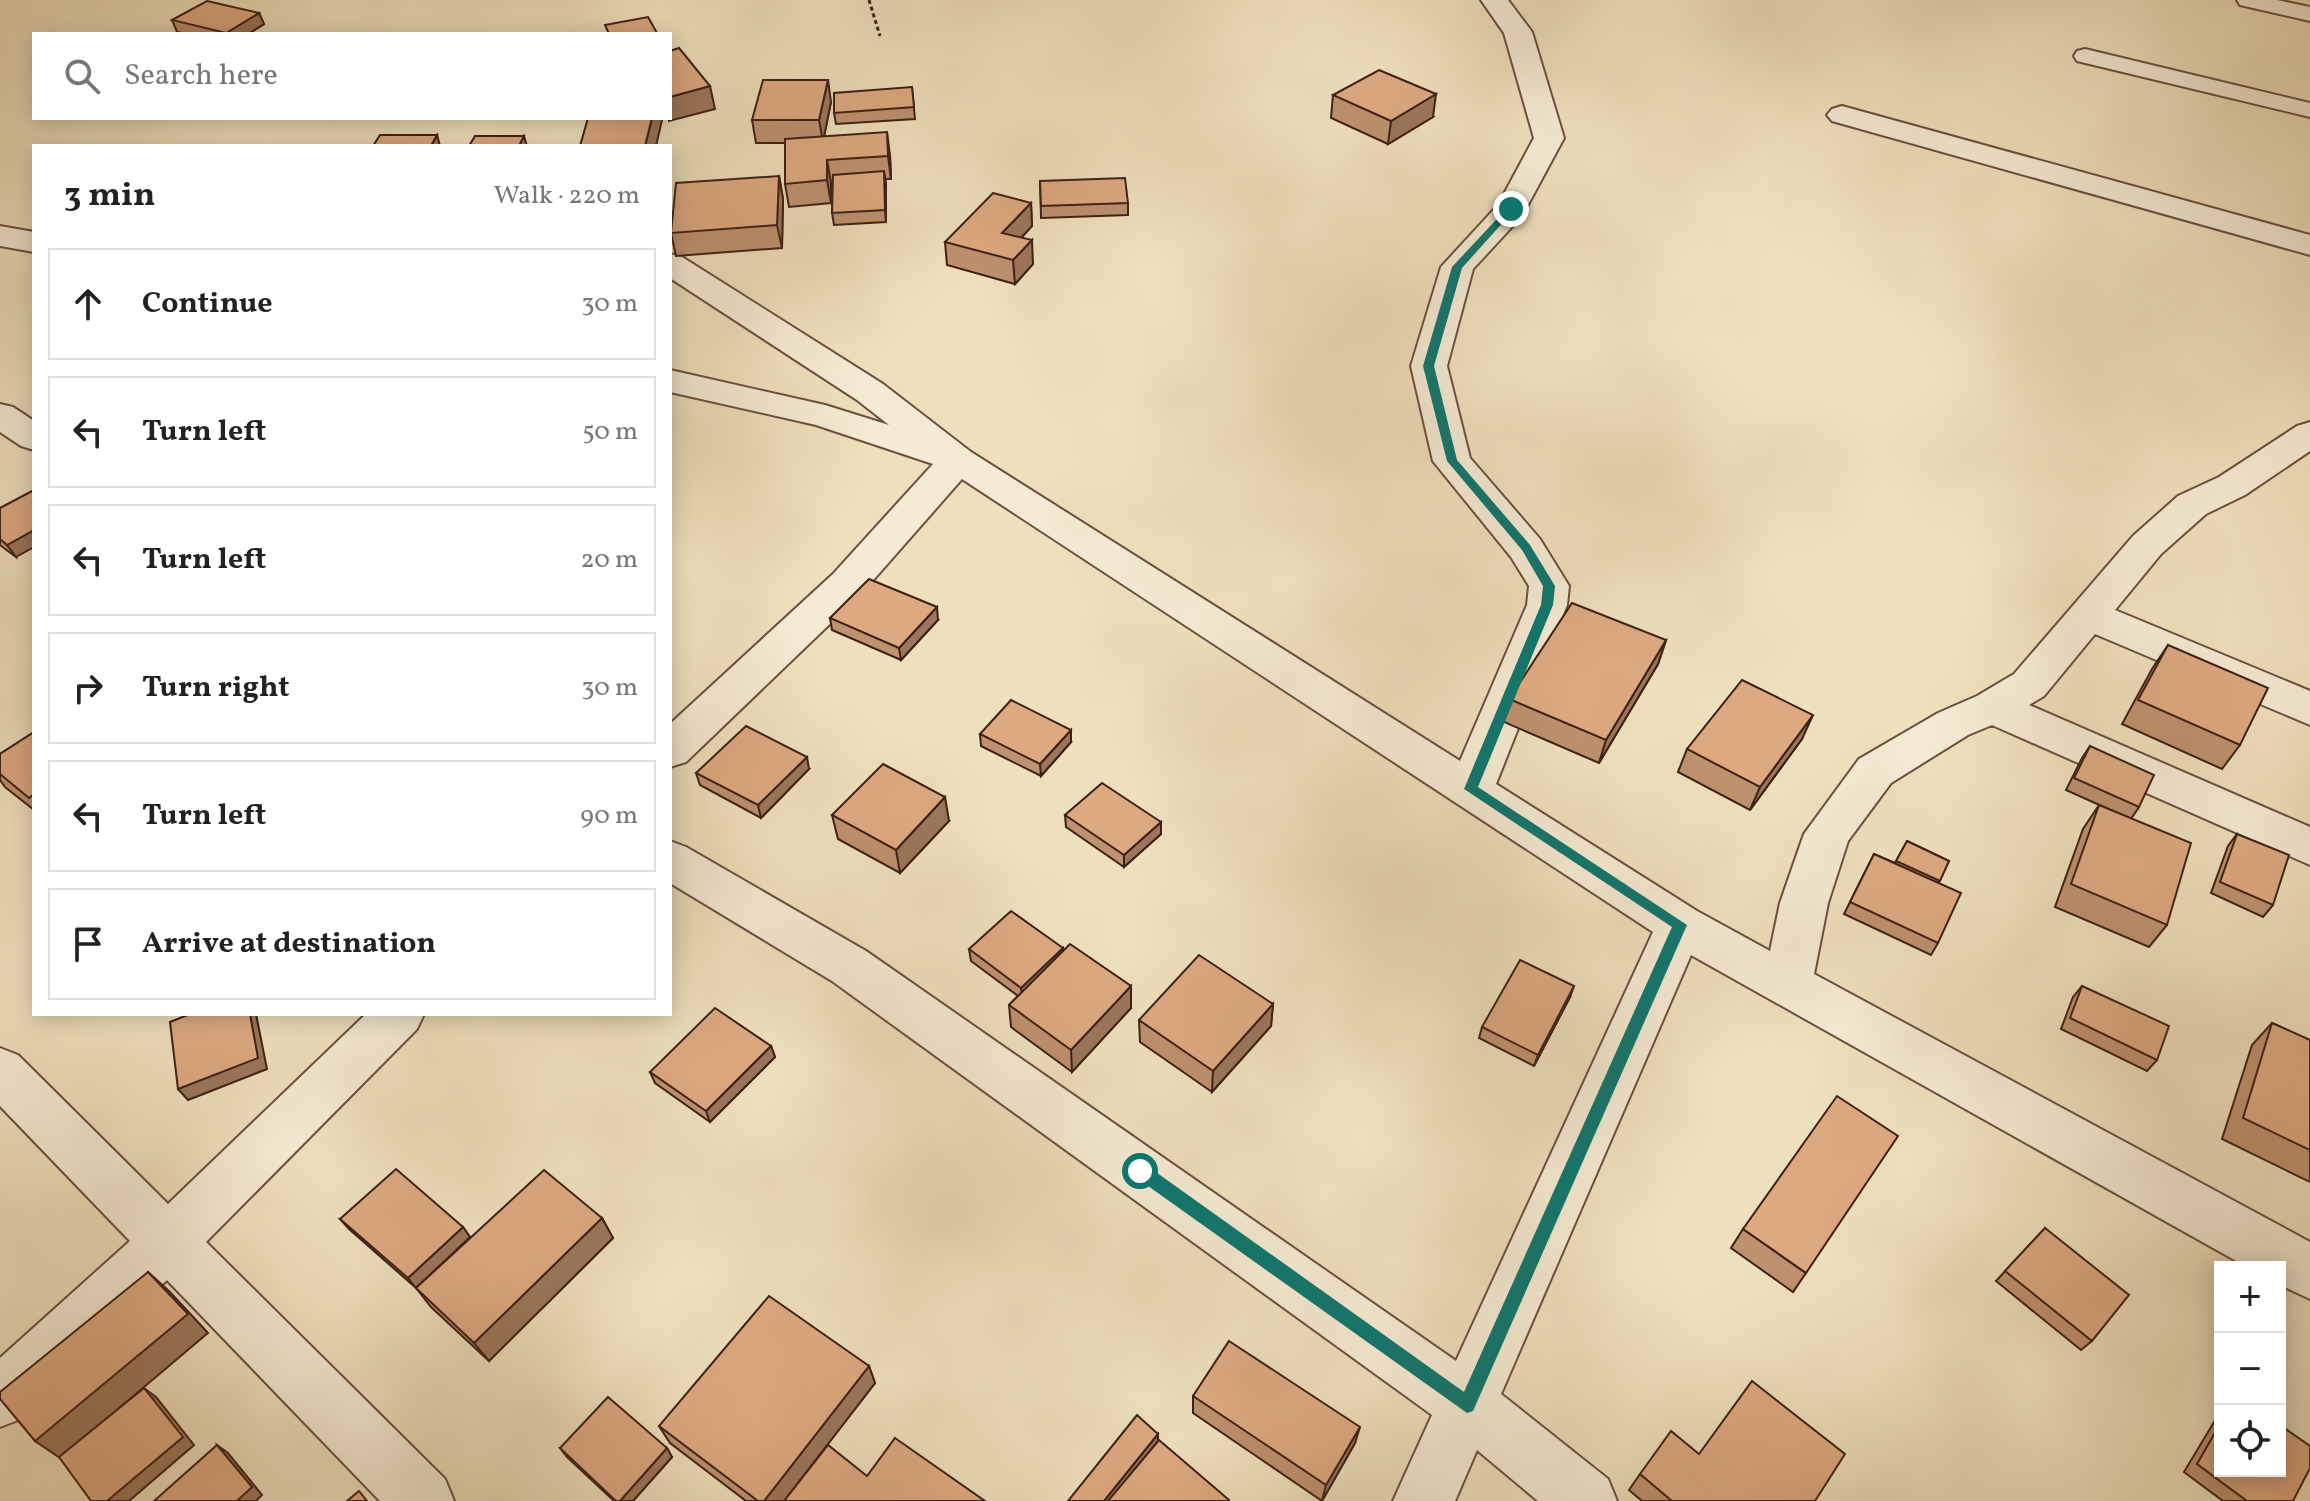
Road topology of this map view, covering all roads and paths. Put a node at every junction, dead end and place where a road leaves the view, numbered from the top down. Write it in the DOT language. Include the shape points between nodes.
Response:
graph roads {
  1 [pos="869,0"];
  2 [pos="1494,0"];
  3 [pos="2248,0"];
  4 [pos="2310,14"];
  5 [pos="880,36"];
  6 [pos="2085,56"];
  7 [pos="2310,110"];
  8 [pos="1842,115"];
  9 [pos="0,236"];
  10 [pos="32,242"];
  11 [pos="2310,245"];
  12 [pos="672,265"];
  13 [pos="672,381"];
  14 [pos="0,415"];
  15 [pos="32,437"];
  16 [pos="2309,437"];
  17 [pos="958,460"];
  18 [pos="2087,614"];
  19 [pos="1992,707"];
  20 [pos="2310,709"];
  21 [pos="672,748"];
  22 [pos="1471,789"];
  23 [pos="2310,847"];
  24 [pos="672,861"];
  25 [pos="1680,925"];
  26 [pos="1788,984"];
  27 [pos="397,1016"];
  28 [pos="0,1071"];
  29 [pos="168,1242"];
  30 [pos="2310,1272"];
  31 [pos="0,1398"];
  32 [pos="1467,1404"];
  33 [pos="423,1501"];
  34 [pos="1424,1501"];
  35 [pos="1586,1501"];
  1 -- 5 [label="path"];
  2 -- 22 [label="street" via="1518,32 1549,138 1511,209 1457,267 1429,366 1452,461 1526,548 1549,586 1547,605"];
  3 -- 4 [label="lane"];
  6 -- 7 [label="lane"];
  8 -- 11 [label="street"];
  9 -- 10 [label="street"];
  12 -- 17 [label="street" via="870,392"];
  13 -- 17 [label="street" via="825,416"];
  14 -- 15 [label="street"];
  16 -- 18 [label="street" via="2192,505 2147,545"];
  17 -- 21 [label="street" via="847,584"];
  17 -- 22 [label="street"];
  18 -- 19 [label="street" via="2029,685"];
  18 -- 20 [label="street"];
  19 -- 23 [label="street"];
  19 -- 26 [label="street" via="1875,771 1827,834 1804,903"];
  22 -- 25 [label="street"];
  24 -- 32 [label="street" via="849,966"];
  25 -- 26 [label="street"];
  25 -- 32 [label="street"];
  26 -- 30 [label="street"];
  27 -- 29 [label="street"];
  28 -- 29 [label="street"];
  29 -- 31 [label="street"];
  29 -- 33 [label="street"];
  32 -- 34 [label="street"];
  32 -- 35 [label="street"];
}
